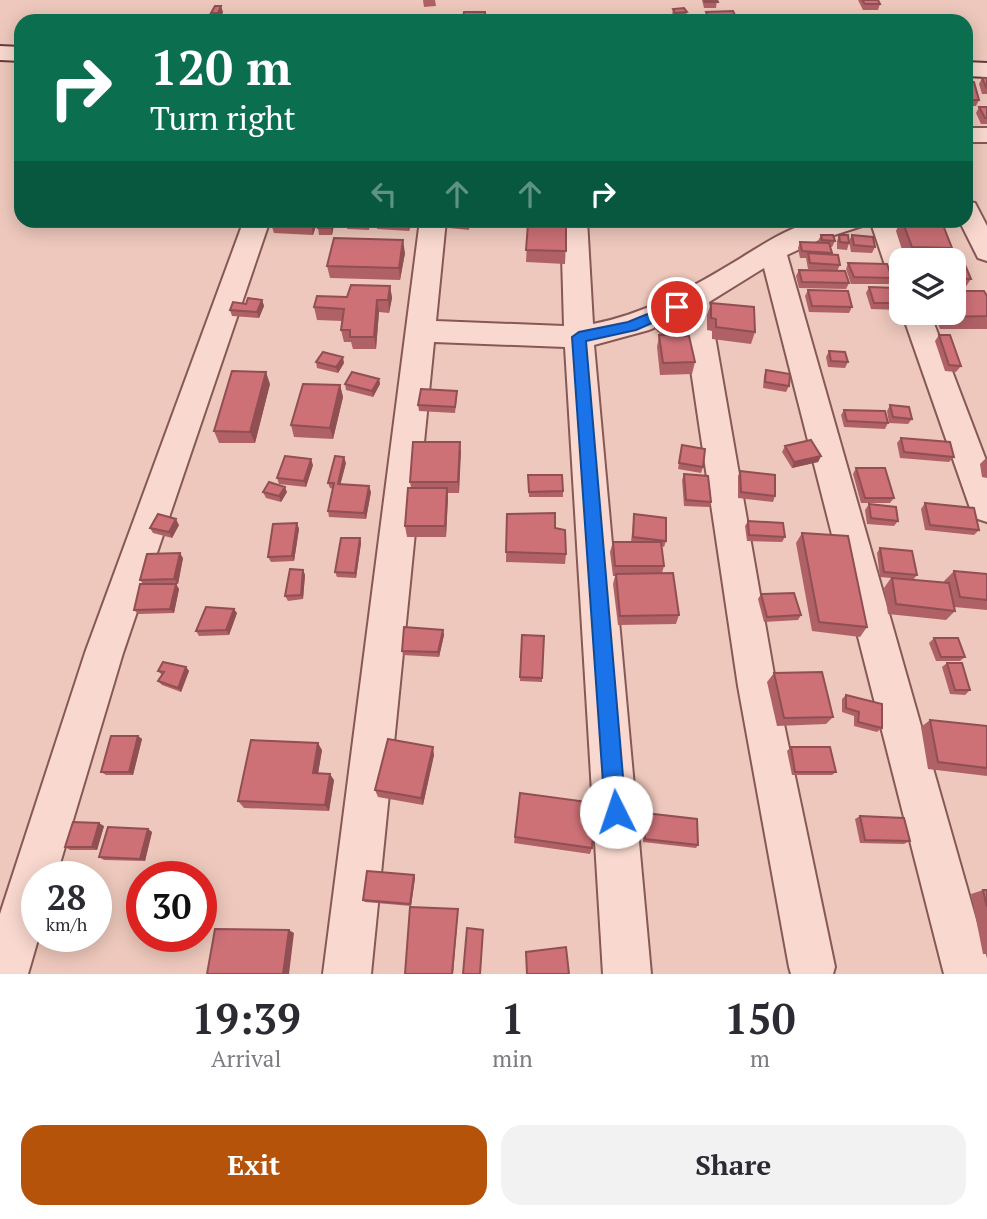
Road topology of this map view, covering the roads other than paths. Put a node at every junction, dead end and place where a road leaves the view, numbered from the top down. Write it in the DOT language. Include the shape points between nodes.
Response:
graph roads {
  1 [pos="973,223"];
  2 [pos="254,228"];
  3 [pos="432,228"];
  4 [pos="574,228"];
  5 [pos="826,228"];
  6 [pos="886,228"];
  7 [pos="893,248"];
  8 [pos="772,250"];
  9 [pos="987,252"];
  10 [pos="694,298"];
  11 [pos="920,325"];
  12 [pos="421,331"];
  13 [pos="579,337"];
  14 [pos="987,508"];
  15 [pos="812,967"];
  16 [pos="4,974"];
  17 [pos="347,974"];
  18 [pos="627,974"];
  19 [pos="968,974"];
  1 -- 9 [label="street"];
  2 -- 16 [label="street" via="104,653"];
  3 -- 12 [label="street"];
  4 -- 13 [label="street"];
  5 -- 8 [label="street"];
  6 -- 7 [label="street"];
  8 -- 10 [label="street"];
  8 -- 19 [label="street"];
  10 -- 13 [label="street" via="631,327"];
  10 -- 15 [label="street" via="757,686"];
  11 -- 14 [label="street"];
  12 -- 13 [label="street"];
  12 -- 17 [label="street"];
  13 -- 18 [label="street"];
}
